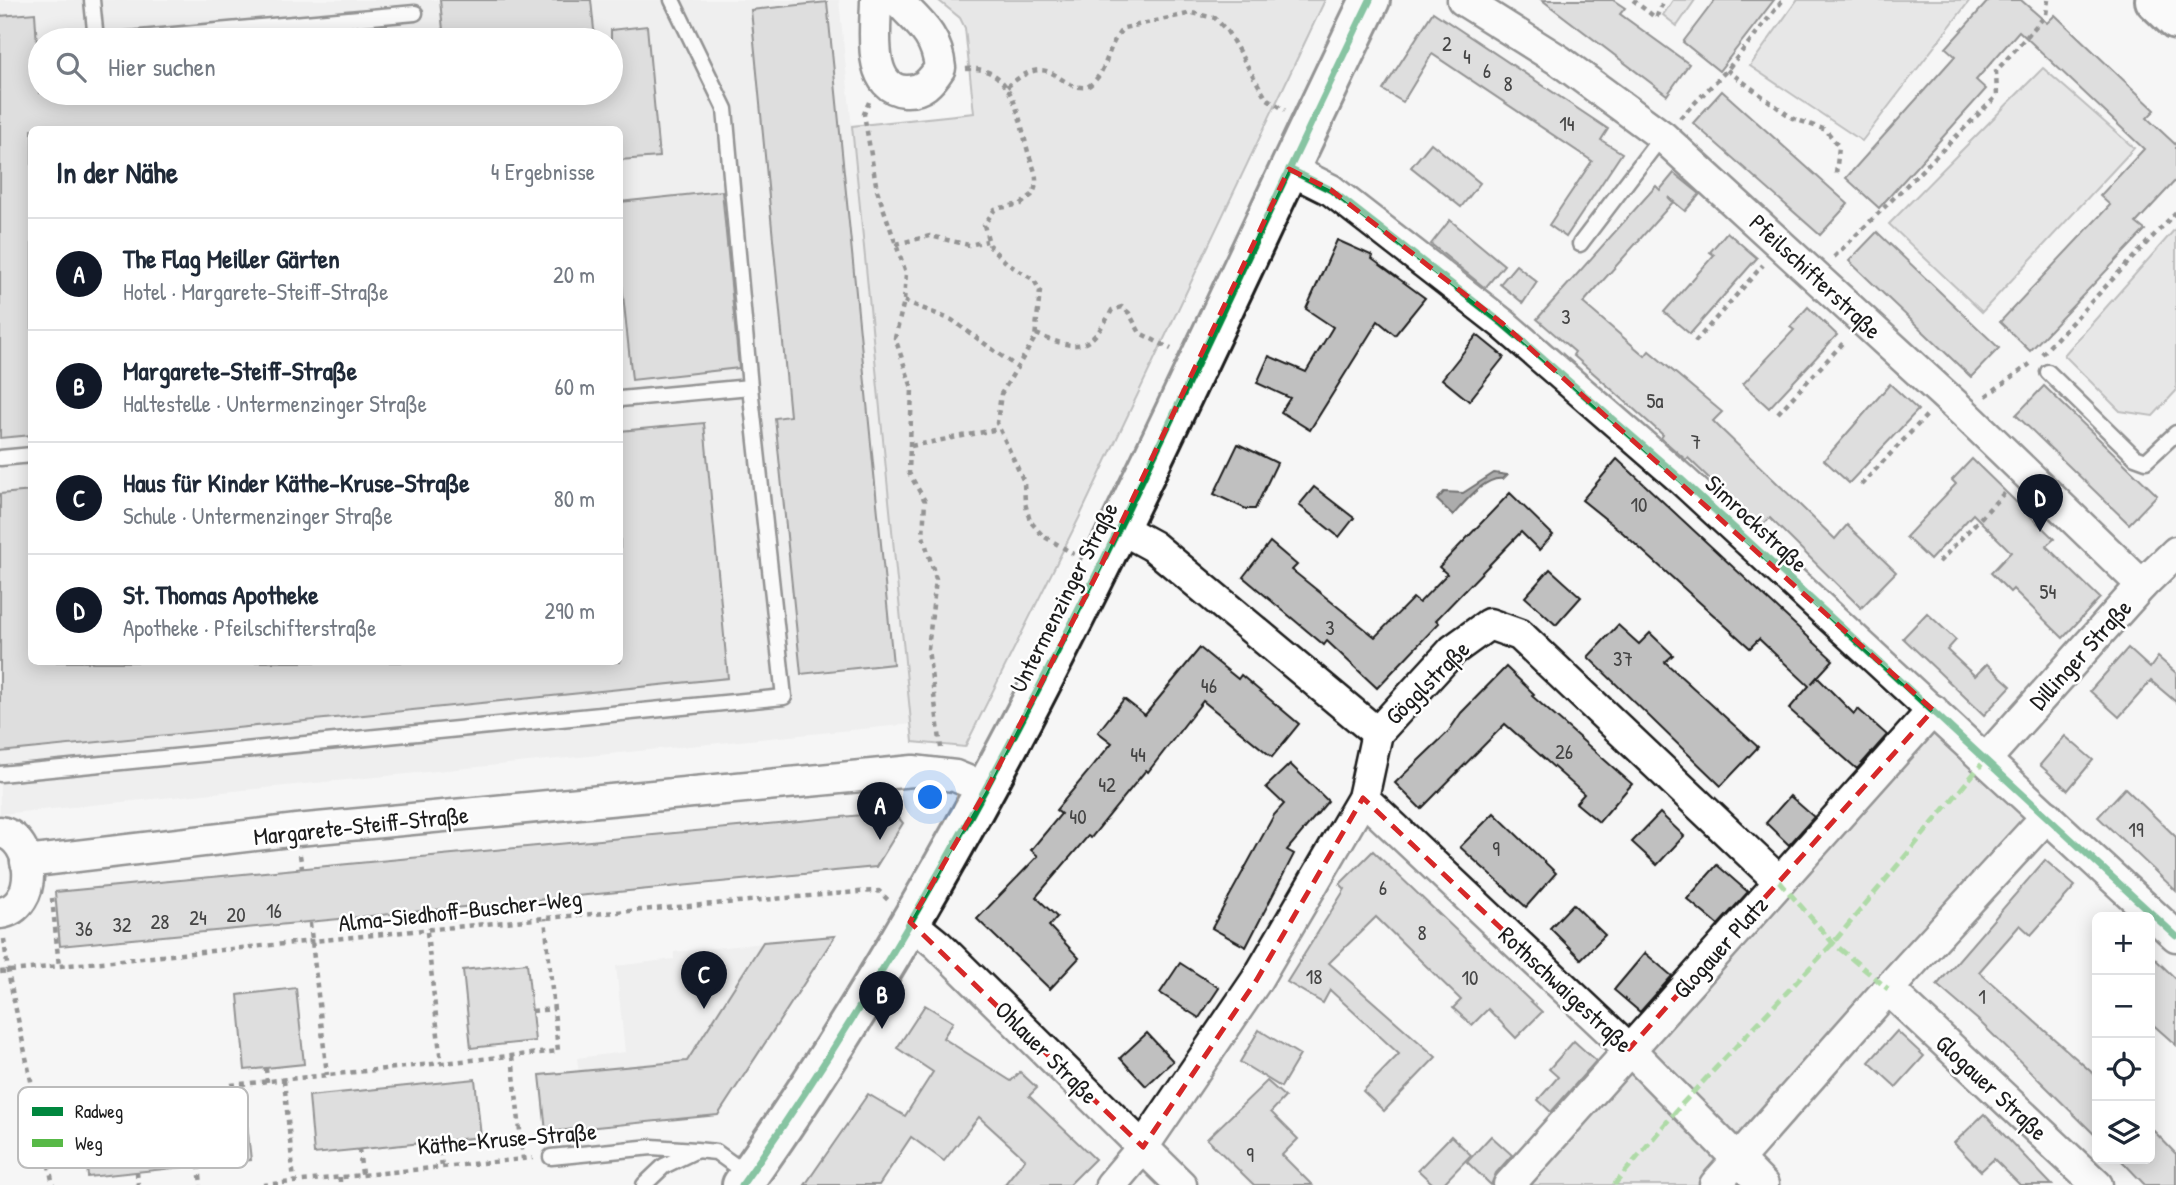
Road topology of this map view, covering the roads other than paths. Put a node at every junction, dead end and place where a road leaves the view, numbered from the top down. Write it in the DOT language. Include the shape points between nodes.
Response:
graph roads {
  1 [pos="92,0"];
  2 [pos="672,0"];
  3 [pos="876,0"];
  4 [pos="897,0"];
  5 [pos="1370,0"];
  6 [pos="1464,0"];
  7 [pos="2155,0"];
  8 [pos="415,13"];
  9 [pos="2176,20"];
  10 [pos="95,28"];
  11 [pos="250,28"];
  12 [pos="1662,136"];
  13 [pos="1289,169"];
  14 [pos="1580,244"];
  15 [pos="2048,372"];
  16 [pos="750,387"];
  17 [pos="623,399"];
  18 [pos="2176,433"];
  19 [pos="28,455"];
  20 [pos="0,458"];
  21 [pos="1120,528"];
  22 [pos="2176,552"];
  23 [pos="2142,584"];
  24 [pos="1933,710"];
  25 [pos="1377,733"];
  26 [pos="1986,759"];
  27 [pos="0,774"];
  28 [pos="987,789"];
  29 [pos="1363,798"];
  30 [pos="2047,816"];
  31 [pos="0,832"];
  32 [pos="37,862"];
  33 [pos="1779,881"];
  34 [pos="1,913"];
  35 [pos="910,922"];
  36 [pos="2176,936"];
  37 [pos="1888,989"];
  38 [pos="1629,1049"];
  39 [pos="1143,1147"];
  40 [pos="696,1150"];
  41 [pos="551,1157"];
  42 [pos="1738,1160"];
  43 [pos="746,1180"];
  44 [pos="644,1185"];
  45 [pos="1111,1185"];
  46 [pos="1181,1185"];
  47 [pos="1509,1185"];
  48 [pos="1715,1185"];
  49 [pos="1763,1185"];
  50 [pos="2097,1185"];
  1 -- 10 [label="lane"];
  2 -- 16 [label="lane" via="725,109"];
  3 -- 4 [label="street" via="880,75 896,90 916,92 940,68 938,47"];
  5 -- 13 [label="street, Untermenzinger Straße"];
  6 -- 12 [label="street, Pfeilschifterstraße" via="1560,61"];
  7 -- 9 [label="street"];
  8 -- 11 [label="lane"];
  12 -- 14 [label="lane"];
  12 -- 23 [label="street, Pfeilschifterstraße" via="1782,243"];
  13 -- 21 [label="street, Untermenzinger Straße"];
  13 -- 24 [label="street, Simrockstraße" via="1331,190 1503,324 1680,478"];
  15 -- 18 [label="lane" via="2135,457 2146,461"];
  16 -- 17 [label="lane"];
  16 -- 27 [label="lane" via="784,697"];
  19 -- 20 [label="lane"];
  21 -- 25 [label="street" via="1153,546"];
  21 -- 28 [label="street, Untermenzinger Straße"];
  22 -- 23 [label="street, Dillinger Straße"];
  23 -- 26 [label="street, Dillinger Straße"];
  24 -- 26 [label="street, Simrockstraße"];
  24 -- 33 [label="street, Glogauer Platz"];
  25 -- 29 [label="street, Gögglstraße"];
  25 -- 33 [label="street, Gögglstraße" via="1453,650 1489,624 1520,635"];
  26 -- 30 [label="street, Simrockstraße"];
  28 -- 32 [label="street, Margarete-Steiff-Straße" via="941,774 913,771 297,830"];
  28 -- 35 [label="street, Untermenzinger Straße"];
  29 -- 38 [label="street, Rothschwaigestraße"];
  29 -- 39 [label="street, Gögglstraße" via="1256,981"];
  30 -- 36 [label="street, Simrockstraße"];
  30 -- 37 [label="street"];
  31 -- 32 [label="street" via="14,835"];
  32 -- 34 [label="street" via="23,902 13,911"];
  33 -- 38 [label="street, Glogauer Platz"];
  35 -- 39 [label="street, Ohlauer Straße"];
  35 -- 43 [label="street, Untermenzinger Straße" via="873,990"];
  37 -- 42 [label="street"];
  37 -- 50 [label="street, Glogauer Straße"];
  38 -- 42 [label="street, Rothschwaigestraße"];
  38 -- 47 [label="street, Glogauer Platz"];
  39 -- 45 [label="street, Gögglstraße"];
  39 -- 46 [label="street, Ohlauer Straße"];
  40 -- 41 [label="lane, Käthe-Kruse-Straße" via="652,1147"];
  40 -- 43 [label="lane, Käthe-Kruse-Straße" via="716,1152"];
  40 -- 44 [label="lane" via="664,1166"];
  42 -- 48 [label="street"];
  42 -- 49 [label="street, Rothschwaigestraße"];
}
